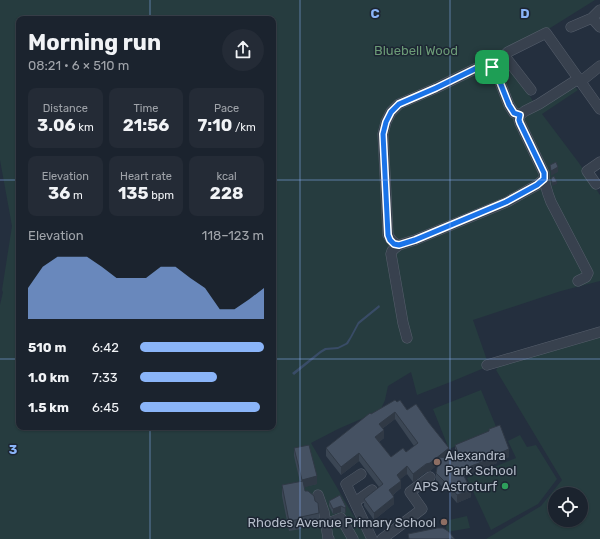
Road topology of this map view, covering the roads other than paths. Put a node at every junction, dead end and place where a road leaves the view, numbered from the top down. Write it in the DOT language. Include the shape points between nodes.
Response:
graph roads {
  1 [pos="600,10"];
  2 [pos="592,18"];
  3 [pos="571,27"];
  4 [pos="600,27"];
  5 [pos="600,66"];
  6 [pos="579,80"];
  7 [pos="531,90"];
  8 [pos="600,109"];
  9 [pos="518,117"];
  10 [pos="600,162"];
  11 [pos="544,179"];
  12 [pos="596,184"];
  13 [pos="399,245"];
  14 [pos="578,281"];
  15 [pos="600,332"];
  16 [pos="406,338"];
  17 [pos="487,365"];
  18 [pos="361,474"];
  19 [pos="430,477"];
  20 [pos="372,490"];
  21 [pos="318,495"];
  22 [pos="355,502"];
  23 [pos="326,524"];
  24 [pos="329,539"];
  25 [pos="353,539"];
  26 [pos="372,539"];
  27 [pos="382,539"];
  1 -- 2 [label="street"];
  2 -- 3 [label="street"];
  2 -- 4 [label="street"];
  5 -- 6 [label="street"];
  6 -- 7 [label="street" via="546,33 505,55"];
  6 -- 8 [label="street"];
  6 -- 9 [label="street"];
  9 -- 11 [label="street" via="544,173"];
  9 -- 13 [label="street" via="509,105 498,77 488,65 483,65 399,104 391,111 383,134 388,235 394,244"];
  10 -- 12 [label="street" via="587,171"];
  11 -- 13 [label="street" via="506,202"];
  11 -- 14 [label="street" via="551,202 588,273"];
  13 -- 16 [label="street" via="392,254"];
  15 -- 17 [label="street"];
  18 -- 22 [label="street" via="346,484"];
  19 -- 27 [label="street" via="410,492 422,509"];
  20 -- 22 [label="street"];
  21 -- 23 [label="street"];
  22 -- 26 [label="street"];
  23 -- 24 [label="street"];
  23 -- 25 [label="street" via="341,518"];
}
